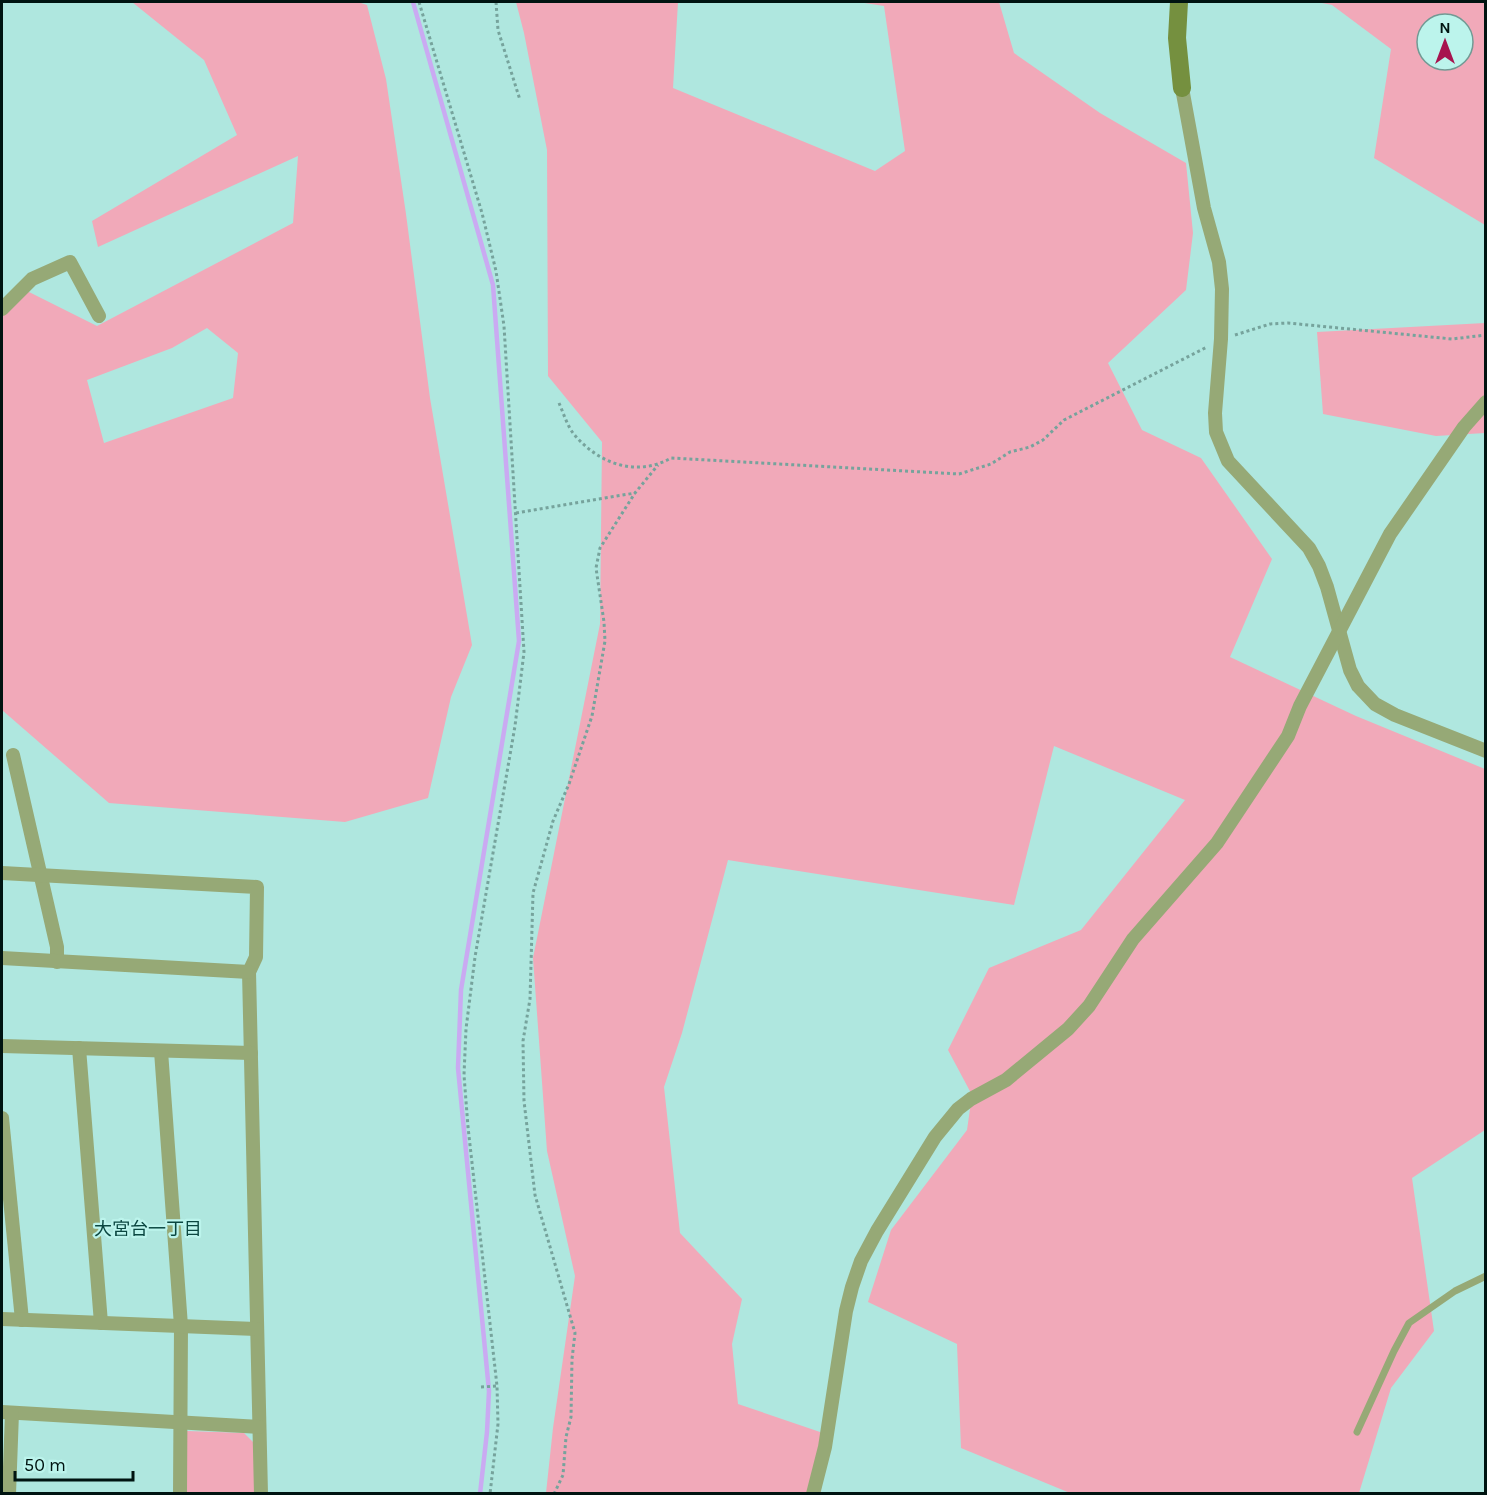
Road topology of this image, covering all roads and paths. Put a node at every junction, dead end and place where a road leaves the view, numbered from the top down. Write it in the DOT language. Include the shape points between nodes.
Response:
graph roads {
  1 [pos="419,2"];
  2 [pos="496,2"];
  3 [pos="1179,2"];
  4 [pos="1182,88"];
  5 [pos="520,100"];
  6 [pos="2,309"];
  7 [pos="99,316"];
  8 [pos="1485,335"];
  9 [pos="1221,339"];
  10 [pos="1485,402"];
  11 [pos="559,403"];
  12 [pos="658,465"];
  13 [pos="635,493"];
  14 [pos="516,513"];
  15 [pos="1339,629"];
  16 [pos="1485,751"];
  17 [pos="13,755"];
  18 [pos="2,873"];
  19 [pos="41,875"];
  20 [pos="2,958"];
  21 [pos="57,962"];
  22 [pos="249,972"];
  23 [pos="2,1046"];
  24 [pos="79,1048"];
  25 [pos="162,1051"];
  26 [pos="251,1053"];
  27 [pos="2,1118"];
  28 [pos="1485,1276"];
  29 [pos="2,1319"];
  30 [pos="22,1320"];
  31 [pos="102,1323"];
  32 [pos="181,1326"];
  33 [pos="257,1329"];
  34 [pos="497,1386"];
  35 [pos="481,1387"];
  36 [pos="7,1412"];
  37 [pos="179,1422"];
  38 [pos="259,1426"];
  39 [pos="1357,1432"];
  40 [pos="9,1494"];
  41 [pos="180,1494"];
  42 [pos="261,1494"];
  43 [pos="490,1494"];
  44 [pos="554,1494"];
  45 [pos="813,1494"];
  1 -- 14 [label="path" via="496,271 504,326"];
  2 -- 5 [label="path" via="498,30"];
  3 -- 4 [label="street" via="1177,39"];
  4 -- 9 [label="street" via="1204,208 1219,262"];
  6 -- 7 [label="street" via="32,279 70,262"];
  8 -- 9 [label="path" via="1452,339 1288,323 1270,324"];
  9 -- 12 [label="path" via="1064,420 1030,447 959,474 671,458"];
  9 -- 15 [label="street" via="1215,413 1221,445 1228,461 1309,548 1323,577"];
  10 -- 15 [label="street" via="1390,534"];
  11 -- 12 [label="path" via="572,432 611,464"];
  12 -- 13 [label="path"];
  13 -- 14 [label="path"];
  13 -- 44 [label="path" via="597,556 605,640 594,709 553,820 533,893 530,999 523,1041 524,1101 535,1195 575,1333 571,1417 563,1475"];
  14 -- 34 [label="path" via="524,652 475,957 464,1075"];
  15 -- 16 [label="street" via="1350,670 1358,686 1375,704"];
  15 -- 45 [label="street" via="1288,736 1217,843 1132,939 1089,1006 1068,1029 1006,1080 970,1099 934,1137 861,1261 848,1303 825,1447"];
  17 -- 19 [label="street"];
  18 -- 19 [label="street"];
  19 -- 21 [label="street"];
  19 -- 22 [label="street" via="257,887 256,957"];
  20 -- 21 [label="street"];
  21 -- 22 [label="street"];
  22 -- 26 [label="street"];
  23 -- 24 [label="street"];
  24 -- 25 [label="street"];
  24 -- 31 [label="street"];
  25 -- 26 [label="street"];
  25 -- 32 [label="street"];
  26 -- 33 [label="street"];
  27 -- 30 [label="street"];
  28 -- 39 [label="lane" via="1455,1291 1409,1323"];
  29 -- 30 [label="street"];
  30 -- 31 [label="street"];
  31 -- 32 [label="street"];
  32 -- 33 [label="street"];
  32 -- 37 [label="street"];
  33 -- 38 [label="street"];
  34 -- 35 [label="path"];
  34 -- 43 [label="path" via="498,1424"];
  36 -- 37 [label="street"];
  36 -- 40 [label="street"];
  37 -- 38 [label="street"];
  37 -- 41 [label="street"];
  38 -- 42 [label="street"];
}
